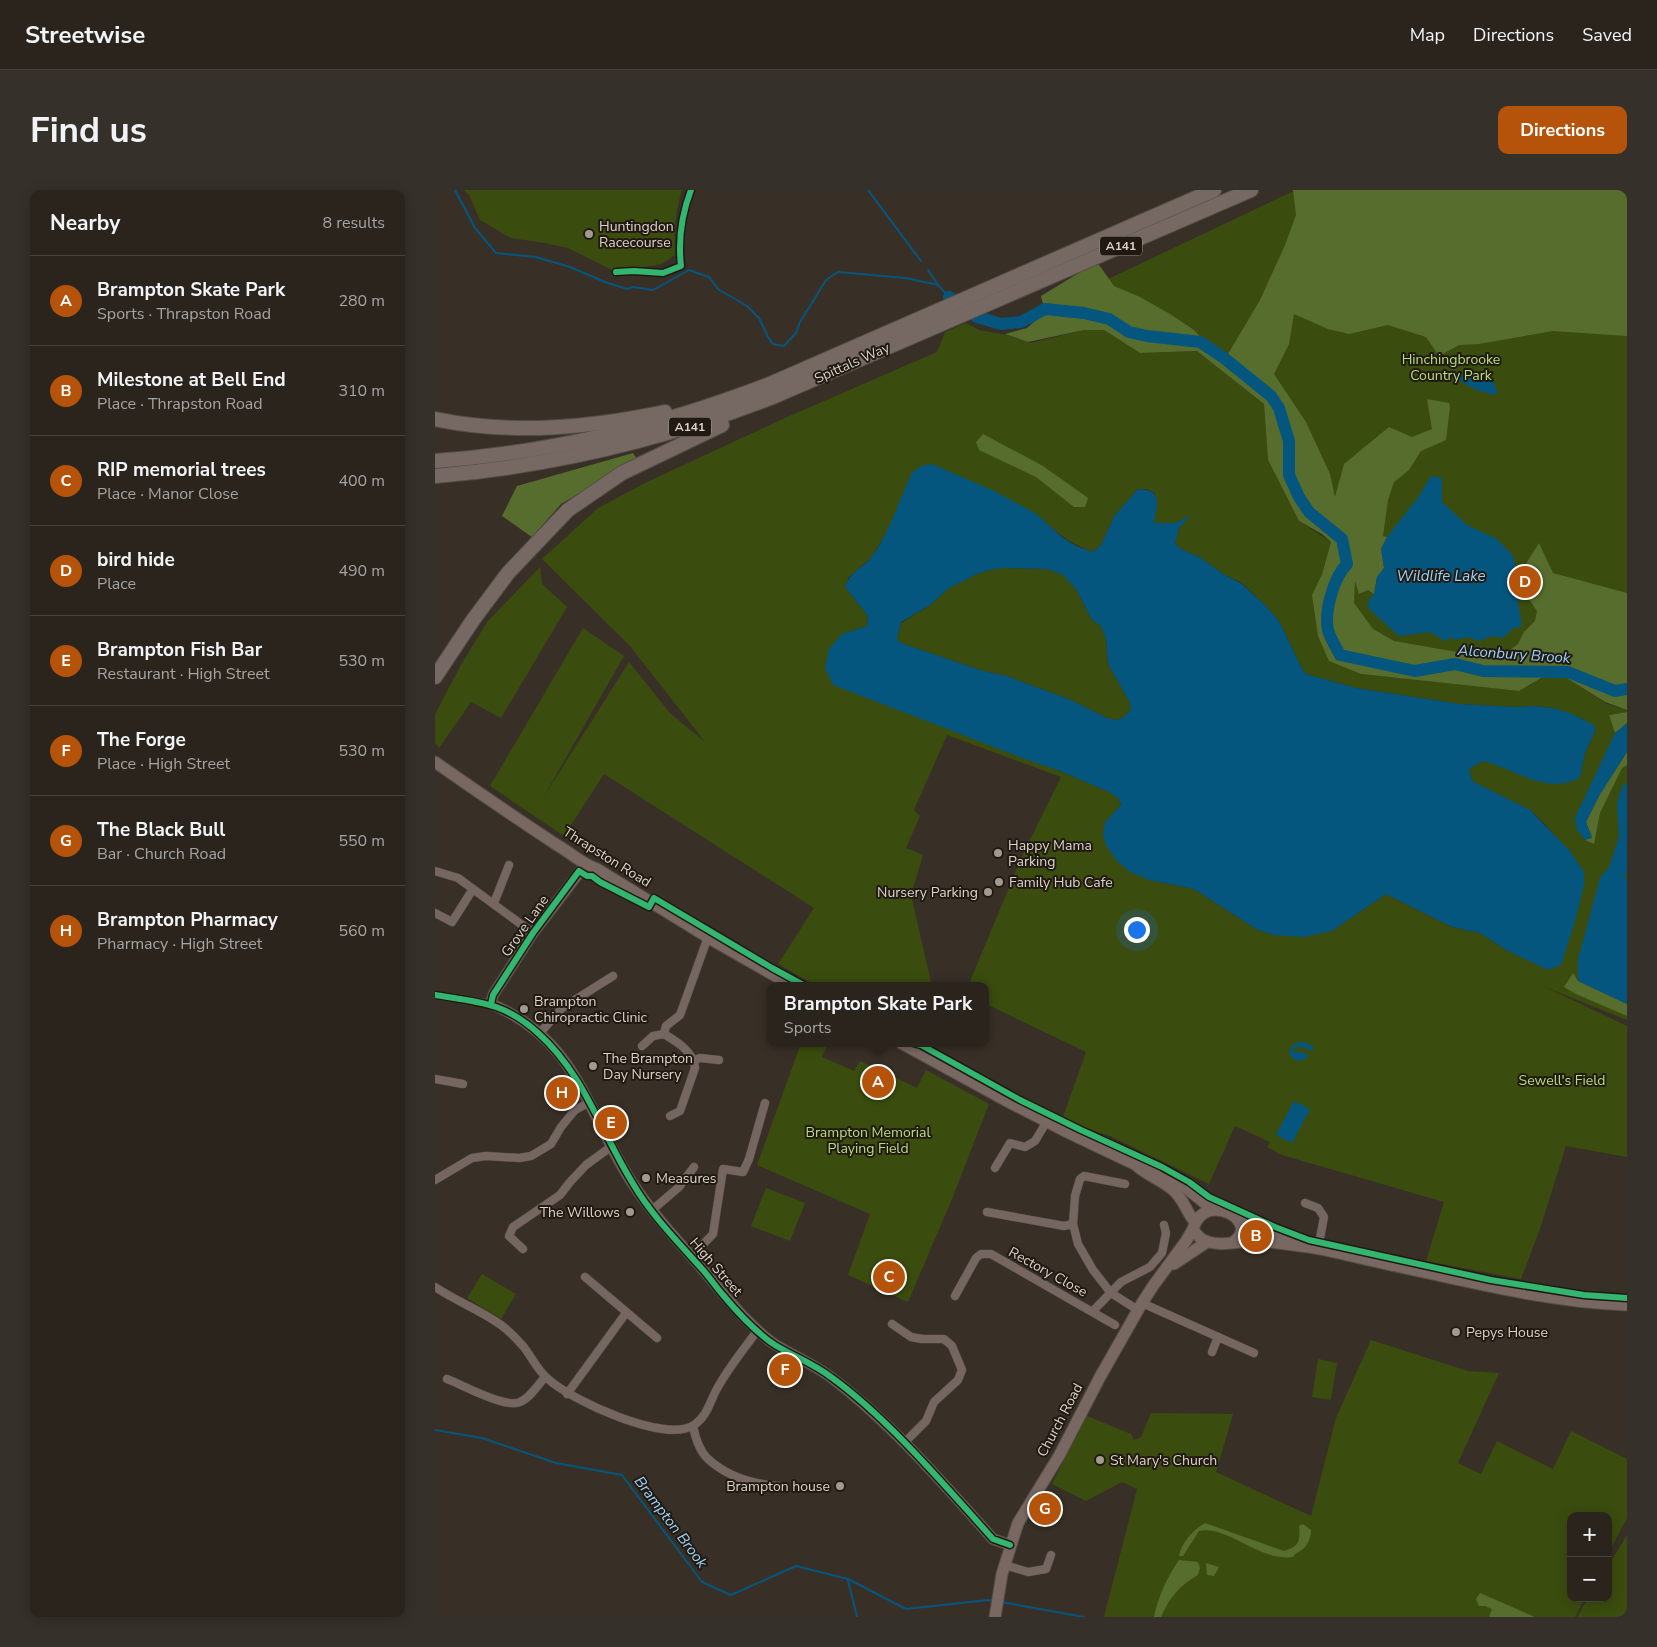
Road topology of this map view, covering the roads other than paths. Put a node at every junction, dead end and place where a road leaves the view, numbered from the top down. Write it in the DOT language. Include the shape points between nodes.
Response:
graph roads {
  1 [pos="1214,190"];
  2 [pos="1251,190"];
  3 [pos="927,322"];
  4 [pos="807,382"];
  5 [pos="770,384"];
  6 [pos="435,419"];
  7 [pos="435,461"];
  8 [pos="435,476"];
  9 [pos="435,677"];
  10 [pos="435,762"];
  11 [pos="509,865"];
  12 [pos="585,865"];
  13 [pos="435,871"];
  14 [pos="473,889"];
  15 [pos="494,903"];
  16 [pos="435,913"];
  17 [pos="533,933"];
  18 [pos="708,937"];
  19 [pos="613,976"];
  20 [pos="786,982"];
  21 [pos="435,995"];
  22 [pos="491,1004"];
  23 [pos="539,1034"];
  24 [pos="663,1034"];
  25 [pos="642,1046"];
  26 [pos="908,1047"];
  27 [pos="695,1060"];
  28 [pos="719,1060"];
  29 [pos="435,1079"];
  30 [pos="463,1084"];
  31 [pos="590,1102"];
  32 [pos="765,1103"];
  33 [pos="670,1116"];
  34 [pos="1047,1121"];
  35 [pos="612,1146"];
  36 [pos="1135,1164"];
  37 [pos="694,1167"];
  38 [pos="995,1168"];
  39 [pos="436,1177"];
  40 [pos="1125,1184"];
  41 [pos="1305,1203"];
  42 [pos="1219,1210"];
  43 [pos="651,1211"];
  44 [pos="987,1212"];
  45 [pos="1236,1217"];
  46 [pos="1073,1224"];
  47 [pos="1164,1225"];
  48 [pos="1194,1225"];
  49 [pos="1207,1242"];
  50 [pos="1232,1243"];
  51 [pos="523,1249"];
  52 [pos="1317,1249"];
  53 [pos="691,1257"];
  54 [pos="1164,1271"];
  55 [pos="585,1277"];
  56 [pos="435,1287"];
  57 [pos="1111,1292"];
  58 [pos="955,1296"];
  59 [pos="1627,1305"];
  60 [pos="1140,1306"];
  61 [pos="1093,1311"];
  62 [pos="626,1313"];
  63 [pos="892,1324"];
  64 [pos="1115,1325"];
  65 [pos="757,1331"];
  66 [pos="1218,1337"];
  67 [pos="657,1338"];
  68 [pos="1212,1352"];
  69 [pos="1254,1353"];
  70 [pos="545,1377"];
  71 [pos="447,1379"];
  72 [pos="567,1394"];
  73 [pos="693,1426"];
  74 [pos="904,1443"];
  75 [pos="778,1486"];
  76 [pos="1010,1545"];
  77 [pos="1051,1555"];
  78 [pos="1005,1565"];
  79 [pos="995,1613"];
  1 -- 3 [label="highway, Spittals Way / A141" via="983,290"];
  2 -- 3 [label="highway, Spittals Way / A141" via="991,302"];
  3 -- 4 [label="highway, Spittals Way / A141"];
  3 -- 5 [label="highway, Spittals Way / A141"];
  4 -- 8 [label="highway, Spittals Way / A141" via="709,421 625,446 539,464"];
  4 -- 9 [label="highway" via="767,406 622,473 569,510 508,573"];
  5 -- 6 [label="highway" via="682,408 573,427 478,426"];
  5 -- 7 [label="highway, Spittals Way / A141" via="684,415 598,438 527,451"];
  10 -- 12 [label="main road, Thrapston Road"];
  11 -- 15 [label="street"];
  12 -- 17 [label="street, Grove Lane"];
  12 -- 18 [label="main road, Thrapston Road" via="597,869"];
  13 -- 14 [label="street" via="458,878"];
  14 -- 15 [label="street"];
  14 -- 16 [label="street" via="452,922"];
  15 -- 17 [label="street"];
  17 -- 22 [label="street, Grove Lane" via="493,995"];
  18 -- 20 [label="main road, Thrapston Road"];
  18 -- 24 [label="street" via="680,1015"];
  19 -- 23 [label="street" via="562,1008"];
  21 -- 22 [label="street, High Street"];
  22 -- 23 [label="street, High Street" via="509,1011"];
  23 -- 31 [label="street, High Street" via="577,1077"];
  24 -- 25 [label="street" via="653,1036"];
  24 -- 27 [label="street"];
  26 -- 34 [label="main road"];
  27 -- 28 [label="street"];
  27 -- 33 [label="street" via="679,1111"];
  29 -- 30 [label="street"];
  31 -- 35 [label="street, High Street"];
  31 -- 39 [label="street" via="575,1110 551,1144 531,1156 472,1158"];
  32 -- 53 [label="street" via="743,1172 723,1169 713,1234"];
  34 -- 36 [label="main road"];
  34 -- 38 [label="street" via="1035,1141 1025,1147 1010,1143"];
  35 -- 43 [label="street, High Street"];
  35 -- 51 [label="street" via="586,1165 560,1196 513,1227 509,1236"];
  36 -- 42 [label="main road" via="1175,1179 1207,1205"];
  36 -- 48 [label="main road" via="1145,1174 1173,1189 1185,1203"];
  37 -- 43 [label="street" via="679,1187"];
  40 -- 46 [label="street" via="1084,1176 1079,1179"];
  41 -- 52 [label="street" via="1318,1208 1324,1217"];
  42 -- 45 [label="main road"];
  42 -- 48 [label="main road" via="1204,1212"];
  43 -- 53 [label="street, High Street"];
  44 -- 46 [label="street" via="1064,1226"];
  45 -- 50 [label="main road" via="1242,1225 1242,1232"];
  45 -- 52 [label="main road"];
  46 -- 57 [label="street" via="1093,1270"];
  47 -- 57 [label="street, Rectory Close" via="1166,1233 1162,1253 1150,1267 1121,1282"];
  48 -- 49 [label="main road" via="1196,1234"];
  48 -- 54 [label="main road, Church Road"];
  49 -- 50 [label="main road"];
  49 -- 54 [label="main road"];
  50 -- 52 [label="main road" via="1258,1241"];
  52 -- 59 [label="main road" via="1545,1297"];
  53 -- 65 [label="street, High Street"];
  54 -- 60 [label="main road, Church Road"];
  55 -- 62 [label="street"];
  56 -- 70 [label="street" via="506,1330 524,1347"];
  57 -- 60 [label="street"];
  57 -- 61 [label="street, Rectory Close"];
  58 -- 61 [label="street, Rectory Close" via="976,1258 981,1254 991,1254"];
  60 -- 66 [label="street"];
  60 -- 76 [label="main road, Church Road" via="1059,1456 1018,1523"];
  61 -- 64 [label="street, Rectory Close"];
  62 -- 67 [label="street"];
  62 -- 72 [label="street"];
  63 -- 74 [label="street" via="911,1337 944,1339 952,1346 962,1370 958,1380 934,1402 926,1421"];
  65 -- 73 [label="street" via="717,1389 702,1419"];
  65 -- 74 [label="street, High Street" via="831,1377"];
  66 -- 68 [label="street"];
  66 -- 69 [label="street"];
  70 -- 71 [label="street" via="527,1397 514,1404"];
  70 -- 72 [label="street"];
  72 -- 73 [label="street" via="650,1428 672,1431"];
  73 -- 75 [label="street" via="705,1457 738,1478"];
  74 -- 76 [label="street, High Street" via="993,1539"];
  76 -- 78 [label="main road, Church Road"];
  77 -- 78 [label="street" via="1046,1569 1028,1572"];
  78 -- 79 [label="main road, Church Road"];
}
